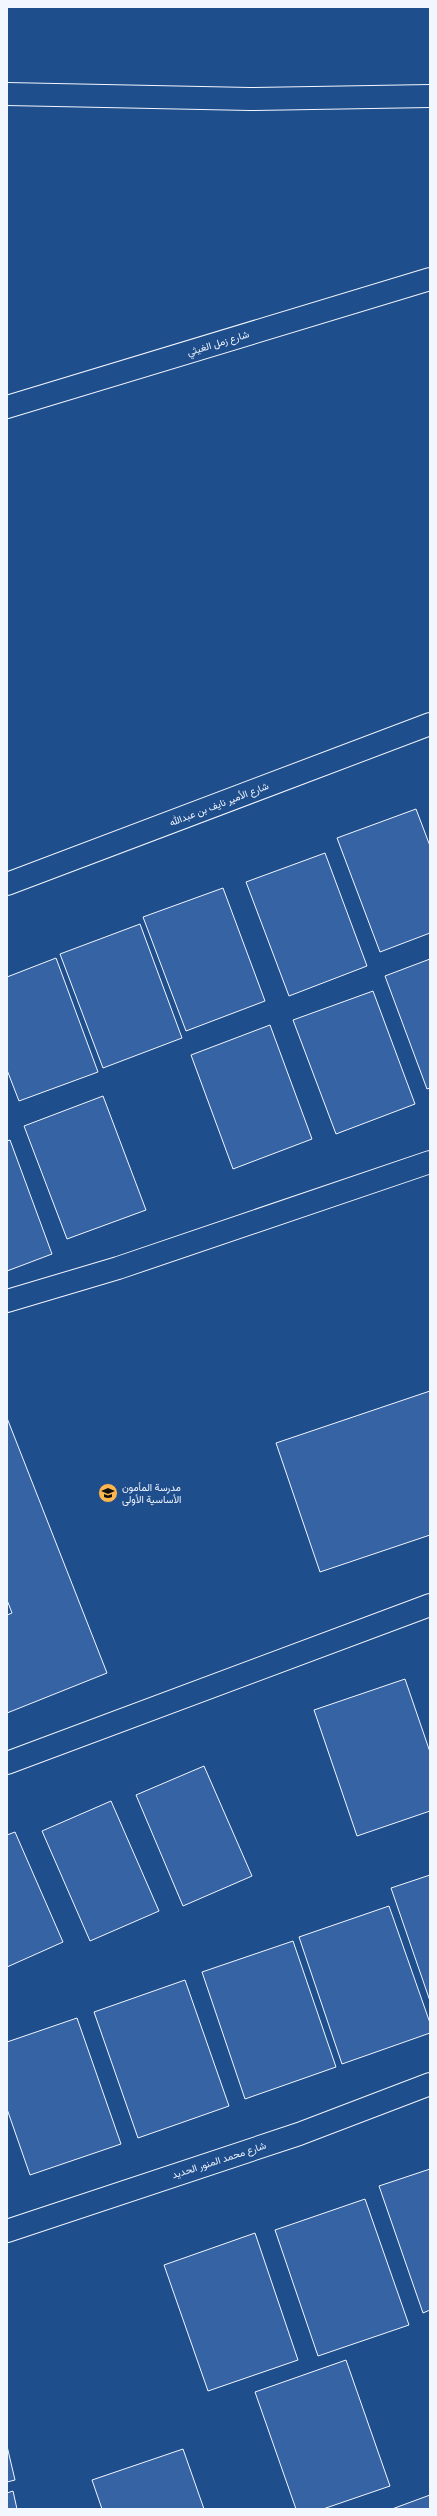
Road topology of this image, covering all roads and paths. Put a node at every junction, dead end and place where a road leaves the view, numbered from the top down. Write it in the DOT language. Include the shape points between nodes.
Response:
graph roads {
  1 [pos="7,94"];
  2 [pos="430,96"];
  3 [pos="430,279"];
  4 [pos="7,407"];
  5 [pos="430,724"];
  6 [pos="7,884"];
  7 [pos="430,1162"];
  8 [pos="7,1301"];
  9 [pos="430,1604"];
  10 [pos="7,1763"];
  11 [pos="430,2084"];
  12 [pos="7,2231"];
  1 -- 2 [label="street" via="250,99"];
  3 -- 4 [label="street, شارع زمل الغيثي"];
  5 -- 6 [label="street, شارع الأمير نايف بن عبدالله"];
  7 -- 8 [label="street" via="118,1268"];
  9 -- 10 [label="street"];
  11 -- 12 [label="street, شارع محمد المنور الحديد" via="299,2134"];
}
